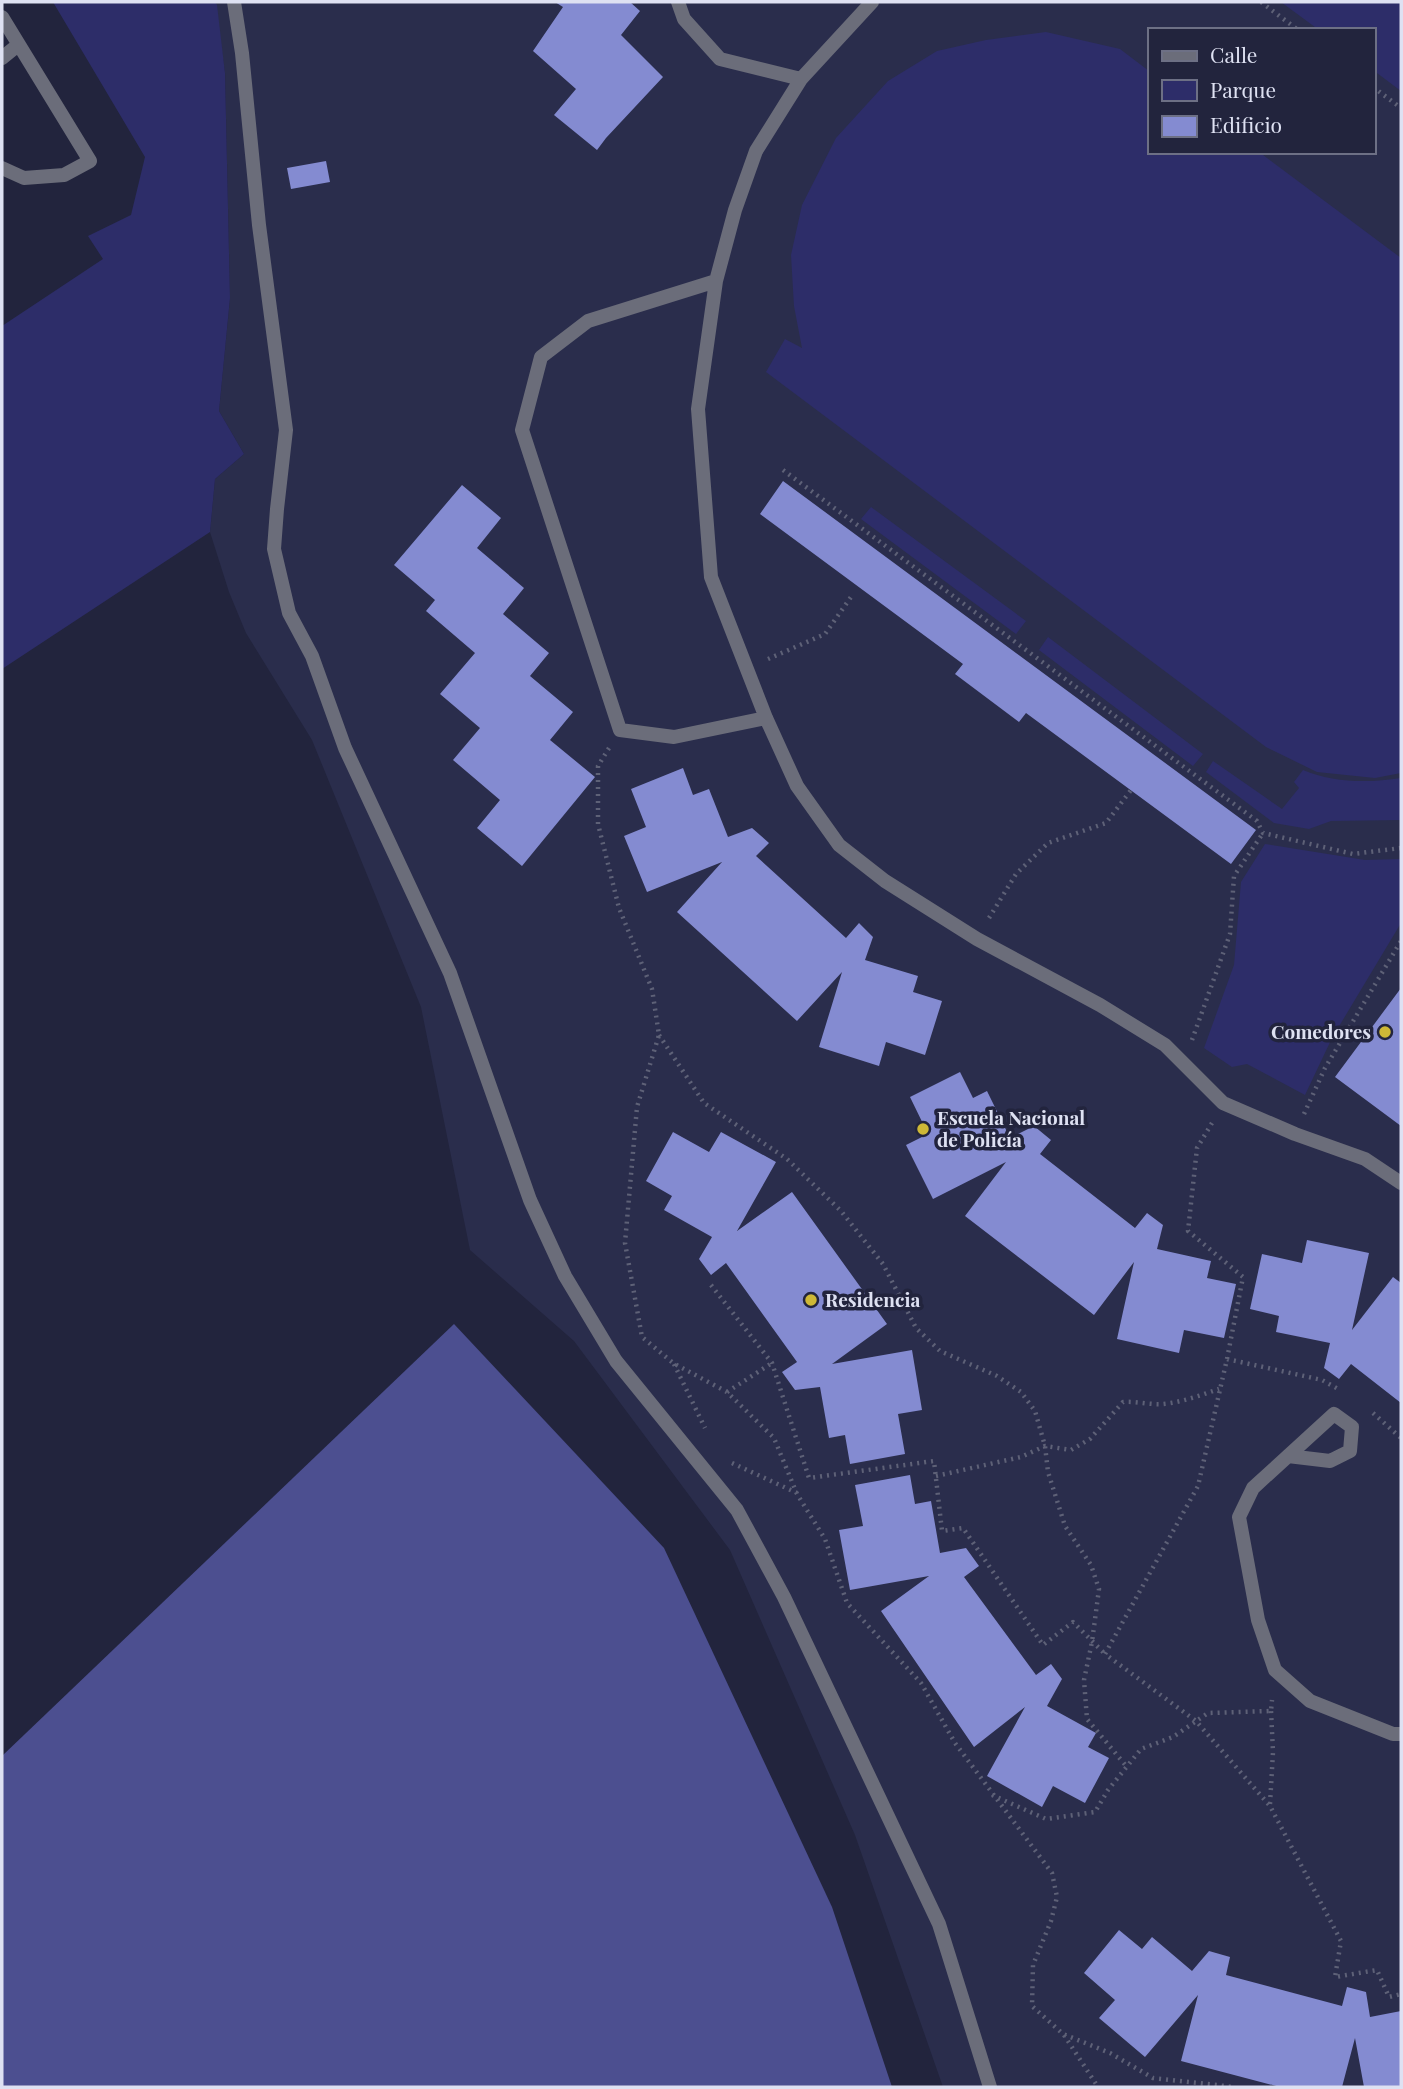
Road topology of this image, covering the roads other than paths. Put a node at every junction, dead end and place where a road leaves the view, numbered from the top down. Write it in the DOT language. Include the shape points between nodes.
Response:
graph roads {
  1 [pos="234,2"];
  2 [pos="678,2"];
  3 [pos="872,2"];
  4 [pos="2,17"];
  5 [pos="18,45"];
  6 [pos="2,58"];
  7 [pos="801,79"];
  8 [pos="2,168"];
  9 [pos="716,281"];
  10 [pos="766,718"];
  11 [pos="1401,1183"];
  12 [pos="1288,1455"];
  13 [pos="1401,1734"];
  14 [pos="990,2087"];
  1 -- 14 [label="street" via="286,430 274,549 289,613 312,656 345,748 450,973 530,1200 565,1276 616,1361 737,1510 784,1597 939,1924"];
  2 -- 7 [label="street" via="684,19 720,59"];
  3 -- 7 [label="street"];
  4 -- 5 [label="street"];
  5 -- 6 [label="street"];
  5 -- 8 [label="street" via="90,161 64,175 24,178"];
  7 -- 9 [label="street" via="756,151"];
  9 -- 10 [label="street" via="698,409 712,577"];
  9 -- 10 [label="street" via="588,321 541,357 522,430 620,730 674,737"];
  10 -- 11 [label="street" via="797,786 839,845 885,881 977,939 1165,1045 1223,1103 1365,1159"];
  12 -- 13 [label="street" via="1253,1488 1239,1517 1258,1620 1275,1670 1310,1701"];
}
